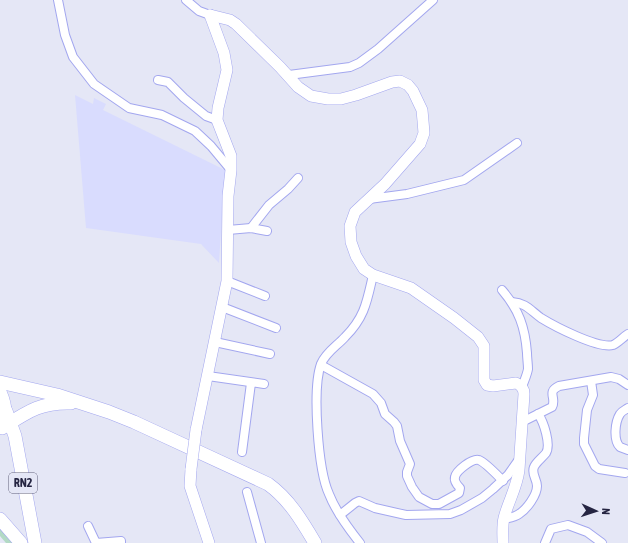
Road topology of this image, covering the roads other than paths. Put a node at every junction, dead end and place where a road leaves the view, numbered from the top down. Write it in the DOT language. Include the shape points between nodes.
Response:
graph roads {
  1 [pos="58,0"];
  2 [pos="186,0"];
  3 [pos="433,0"];
  4 [pos="210,15"];
  5 [pos="289,75"];
  6 [pos="158,80"];
  7 [pos="217,120"];
  8 [pos="517,143"];
  9 [pos="231,170"];
  10 [pos="298,178"];
  11 [pos="369,199"];
  12 [pos="251,228"];
  13 [pos="228,230"];
  14 [pos="267,231"];
  15 [pos="373,274"];
  16 [pos="227,281"];
  17 [pos="502,290"];
  18 [pos="265,296"];
  19 [pos="512,302"];
  20 [pos="222,307"];
  21 [pos="276,328"];
  22 [pos="628,334"];
  23 [pos="215,342"];
  24 [pos="270,354"];
  25 [pos="321,365"];
  26 [pos="208,376"];
  27 [pos="591,381"];
  28 [pos="0,382"];
  29 [pos="251,383"];
  30 [pos="264,384"];
  31 [pos="628,385"];
  32 [pos="522,387"];
  33 [pos="0,392"];
  34 [pos="82,403"];
  35 [pos="628,408"];
  36 [pos="27,412"];
  37 [pos="538,414"];
  38 [pos="522,422"];
  39 [pos="5,423"];
  40 [pos="15,436"];
  41 [pos="628,450"];
  42 [pos="242,452"];
  43 [pos="520,458"];
  44 [pos="625,473"];
  45 [pos="503,481"];
  46 [pos="247,492"];
  47 [pos="340,515"];
  48 [pos="0,519"];
  49 [pos="504,519"];
  50 [pos="88,526"];
  51 [pos="353,534"];
  52 [pos="21,543"];
  53 [pos="35,543"];
  54 [pos="121,543"];
  55 [pos="208,543"];
  56 [pos="261,543"];
  57 [pos="315,543"];
  58 [pos="360,543"];
  59 [pos="366,543"];
  60 [pos="503,543"];
  61 [pos="545,543"];
  62 [pos="602,543"];
  1 -- 9 [label="street" via="65,35 73,57 94,84 129,108 162,115 195,131"];
  2 -- 4 [label="street" via="199,11"];
  3 -- 5 [label="street" via="359,64"];
  4 -- 5 [label="street" via="236,24"];
  4 -- 7 [label="street" via="224,53 227,70"];
  5 -- 11 [label="street" via="298,87 311,96 328,99 341,99 400,81 413,91 422,110 424,133 420,144"];
  6 -- 7 [label="street" via="168,82 206,116"];
  7 -- 9 [label="street" via="231,156"];
  8 -- 11 [label="street" via="464,180 407,194"];
  9 -- 13 [label="street"];
  10 -- 12 [label="street" via="269,205"];
  11 -- 15 [label="street" via="355,212 350,226 350,242 364,269"];
  12 -- 13 [label="street"];
  12 -- 14 [label="street"];
  13 -- 16 [label="street"];
  15 -- 25 [label="street" via="362,318 344,339 328,352"];
  15 -- 32 [label="street" via="411,288 478,337 484,350 484,380 487,385 516,384"];
  16 -- 18 [label="street"];
  16 -- 20 [label="street"];
  17 -- 19 [label="street"];
  19 -- 22 [label="street" via="525,305 568,332 602,344 612,345"];
  19 -- 32 [label="street" via="526,338 528,368"];
  20 -- 21 [label="street"];
  20 -- 23 [label="street"];
  23 -- 24 [label="street"];
  23 -- 26 [label="street"];
  25 -- 45 [label="street" via="378,398 385,414 397,426 400,441 410,464 407,476 419,497 432,504 439,504 459,494 460,488 455,477 473,460 480,461"];
  25 -- 47 [label="street" via="317,402 320,452 328,494"];
  26 -- 29 [label="street"];
  26 -- 55 [label="street, bridge" via="196,430 190,486"];
  27 -- 31 [label="street" via="611,377"];
  27 -- 37 [label="street" via="556,387 552,392 553,406"];
  27 -- 44 [label="street" via="593,395 586,415 584,444 599,469"];
  28 -- 34 [label="main road"];
  29 -- 30 [label="street"];
  29 -- 42 [label="street"];
  32 -- 38 [label="street"];
  33 -- 39 [label="main road" via="4,401"];
  34 -- 36 [label="main road" via="57,403"];
  34 -- 57 [label="main road" via="134,422 268,484 286,500"];
  35 -- 41 [label="street" via="620,414 616,429 616,440 620,447"];
  36 -- 39 [label="main road"];
  36 -- 40 [label="main road" via="20,420"];
  37 -- 38 [label="street"];
  37 -- 49 [label="street" via="544,426 548,448 533,470 537,488 524,510"];
  38 -- 43 [label="street"];
  39 -- 40 [label="main road, RN2"];
  40 -- 53 [label="main road, RN2"];
  43 -- 45 [label="street"];
  43 -- 49 [label="street" via="518,479"];
  45 -- 47 [label="street" via="482,498 446,515 406,515 372,507 359,501"];
  46 -- 56 [label="street"];
  47 -- 51 [label="street"];
  48 -- 52 [label="main road"];
  49 -- 60 [label="street"];
  50 -- 54 [label="street" via="96,543"];
  51 -- 58 [label="street"];
  51 -- 59 [label="street"];
  61 -- 62 [label="street" via="551,529 568,525 588,532"];
}
